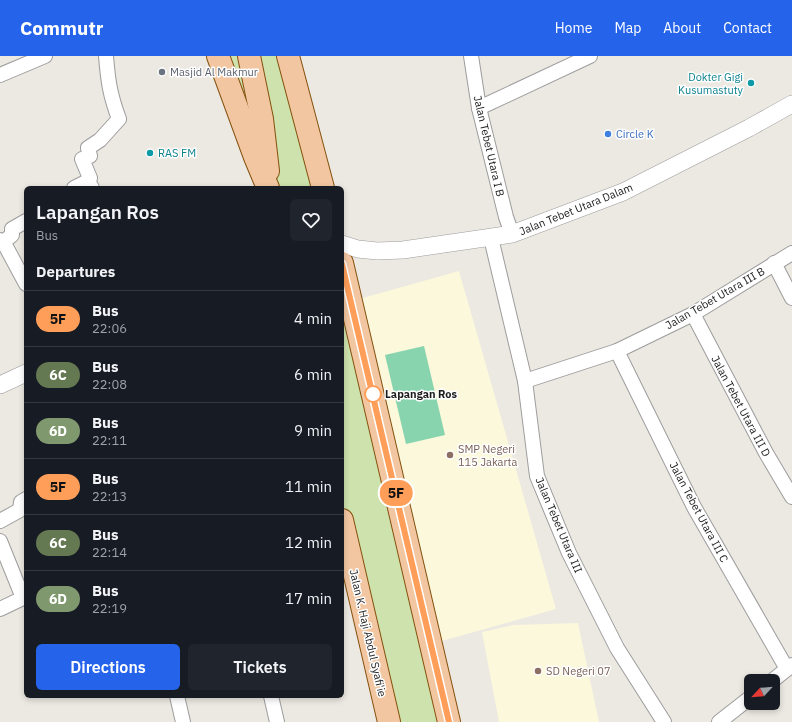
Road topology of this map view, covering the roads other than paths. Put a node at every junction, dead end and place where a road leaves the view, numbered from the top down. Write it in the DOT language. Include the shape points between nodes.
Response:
graph roads {
  1 [pos="45,56"];
  2 [pos="106,56"];
  3 [pos="218,56"];
  4 [pos="249,56"];
  5 [pos="288,56"];
  6 [pos="471,56"];
  7 [pos="590,56"];
  8 [pos="0,75"];
  9 [pos="792,104"];
  10 [pos="479,108"];
  11 [pos="90,185"];
  12 [pos="268,186"];
  13 [pos="269,186"];
  14 [pos="322,186"];
  15 [pos="24,222"];
  16 [pos="512,234"];
  17 [pos="491,238"];
  18 [pos="2,241"];
  19 [pos="344,245"];
  20 [pos="792,253"];
  21 [pos="774,263"];
  22 [pos="344,272"];
  23 [pos="24,280"];
  24 [pos="792,298"];
  25 [pos="693,314"];
  26 [pos="617,352"];
  27 [pos="24,374"];
  28 [pos="525,381"];
  29 [pos="0,385"];
  30 [pos="792,496"];
  31 [pos="24,500"];
  32 [pos="0,521"];
  33 [pos="344,529"];
  34 [pos="0,541"];
  35 [pos="0,609"];
  36 [pos="790,667"];
  37 [pos="780,675"];
  38 [pos="177,698"];
  39 [pos="271,698"];
  40 [pos="744,702"];
  41 [pos="183,722"];
  42 [pos="276,722"];
  43 [pos="389,722"];
  44 [pos="449,722"];
  45 [pos="664,722"];
  46 [pos="719,722"];
  1 -- 8 [label="street"];
  2 -- 11 [label="street" via="108,85 119,119 100,140 88,148 90,156 82,159 90,178"];
  3 -- 12 [label="main road"];
  4 -- 13 [label="main road" via="262,119"];
  5 -- 14 [label="main road"];
  6 -- 10 [label="street, Jalan Tebet Utara I B"];
  7 -- 10 [label="street"];
  9 -- 16 [label="street, Jalan Tebet Utara Dalam" via="623,192"];
  10 -- 16 [label="street, Jalan Tebet Utara I B"];
  15 -- 18 [label="street" via="12,229 12,235"];
  16 -- 17 [label="street, Jalan Tebet Utara Dalam"];
  17 -- 19 [label="street, Jalan Tebet Utara Dalam" via="404,250 377,251"];
  17 -- 28 [label="street, Jalan Tebet Utara III"];
  18 -- 23 [label="street"];
  20 -- 21 [label="street, Jalan Tebet Utara III B"];
  21 -- 24 [label="street"];
  21 -- 25 [label="street, Jalan Tebet Utara III B"];
  22 -- 44 [label="main road"];
  25 -- 26 [label="street, Jalan Tebet Utara III B"];
  25 -- 30 [label="street, Jalan Tebet Utara III D" via="766,453"];
  26 -- 28 [label="street, Jalan Tebet Utara III B"];
  26 -- 36 [label="street, Jalan Tebet Utara III C" via="694,507"];
  27 -- 29 [label="street"];
  28 -- 45 [label="street, Jalan Tebet Utara III" via="537,476 570,553 617,648"];
  31 -- 32 [label="street" via="20,510"];
  33 -- 43 [label="main road, Jalan K. Haji Abdul Syafi'ie"];
  34 -- 35 [label="street" via="23,598"];
  36 -- 37 [label="street"];
  38 -- 41 [label="street"];
  39 -- 42 [label="street"];
  40 -- 46 [label="street"];
}
